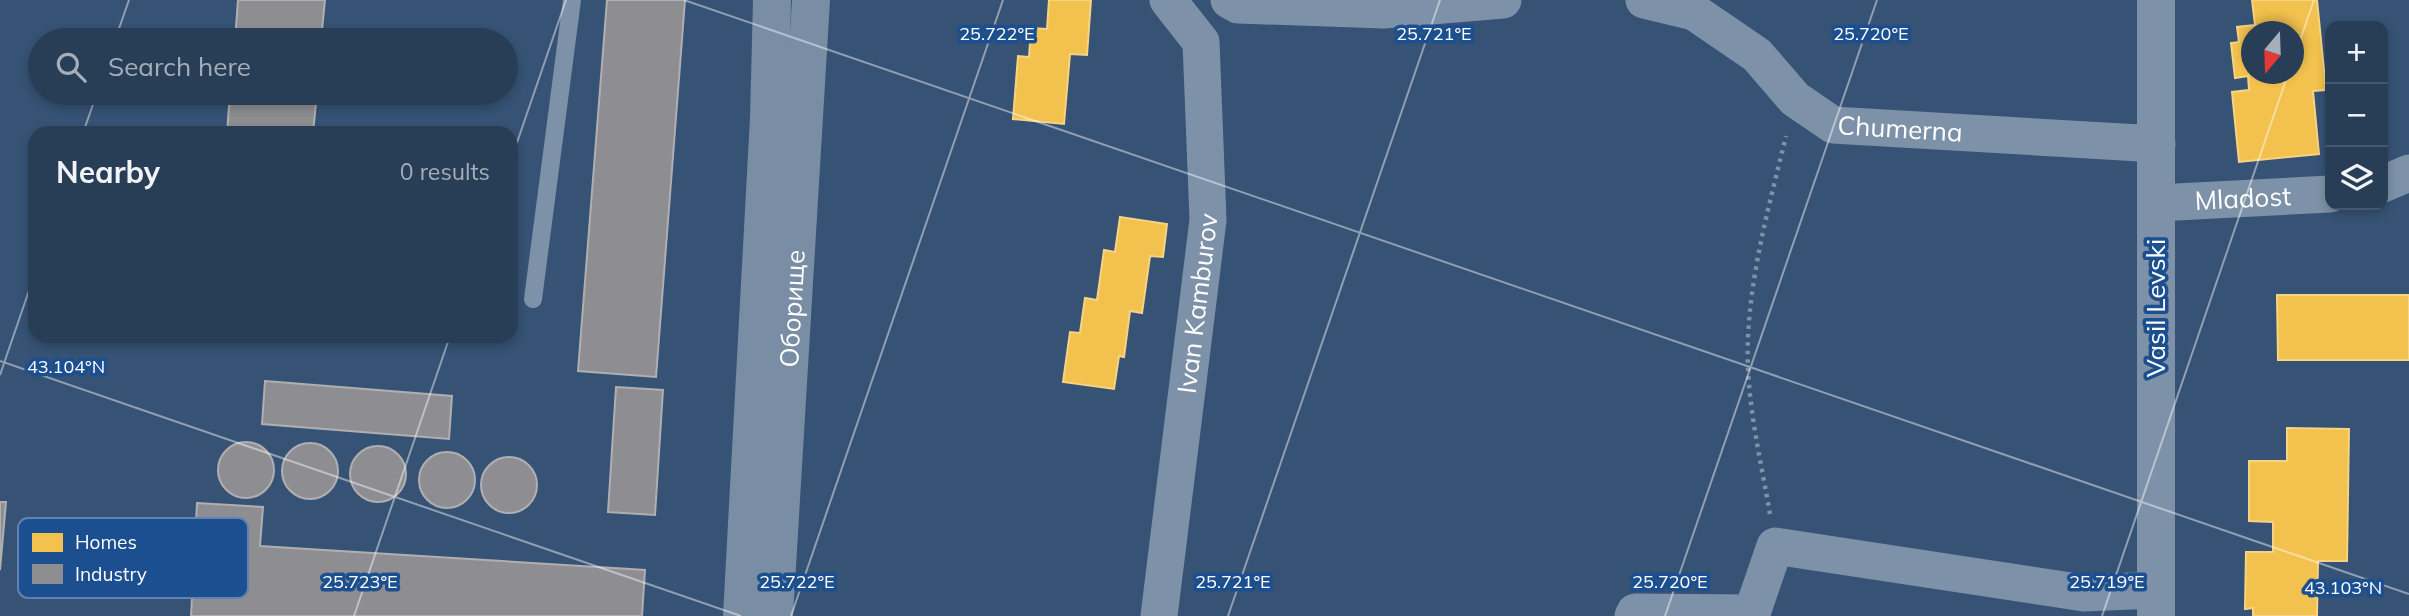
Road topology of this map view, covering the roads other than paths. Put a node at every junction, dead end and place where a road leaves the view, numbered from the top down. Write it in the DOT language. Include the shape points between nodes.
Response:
graph roads {
  1 [pos="572,0"];
  2 [pos="772,0"];
  3 [pos="811,0"];
  4 [pos="1168,0"];
  5 [pos="1229,0"];
  6 [pos="1503,0"];
  7 [pos="1644,0"];
  8 [pos="2156,0"];
  9 [pos="2157,144"];
  10 [pos="2409,173"];
  11 [pos="2388,182"];
  12 [pos="2325,194"];
  13 [pos="2157,203"];
  14 [pos="533,299"];
  15 [pos="2150,607"];
  16 [pos="741,616"];
  17 [pos="774,616"];
  18 [pos="1160,616"];
  19 [pos="1633,616"];
  1 -- 14 [label="lane"];
  2 -- 16 [label="main road, Оборище"];
  3 -- 17 [label="main road, Оборище"];
  4 -- 18 [label="street, Ivan Kamburov" via="1201,42 1208,220"];
  5 -- 6 [label="street" via="1238,5 1383,10"];
  7 -- 9 [label="street, Chumerna" via="1694,12 1757,55 1795,99 1833,125"];
  8 -- 9 [label="street, Vasil Levski"];
  9 -- 13 [label="street, Vasil Levski"];
  10 -- 11 [label="street"];
  12 -- 13 [label="street, Mladost"];
  13 -- 15 [label="street, Vasil Levski"];
  15 -- 19 [label="street" via="1775,546 1752,613 1635,612"];
}
